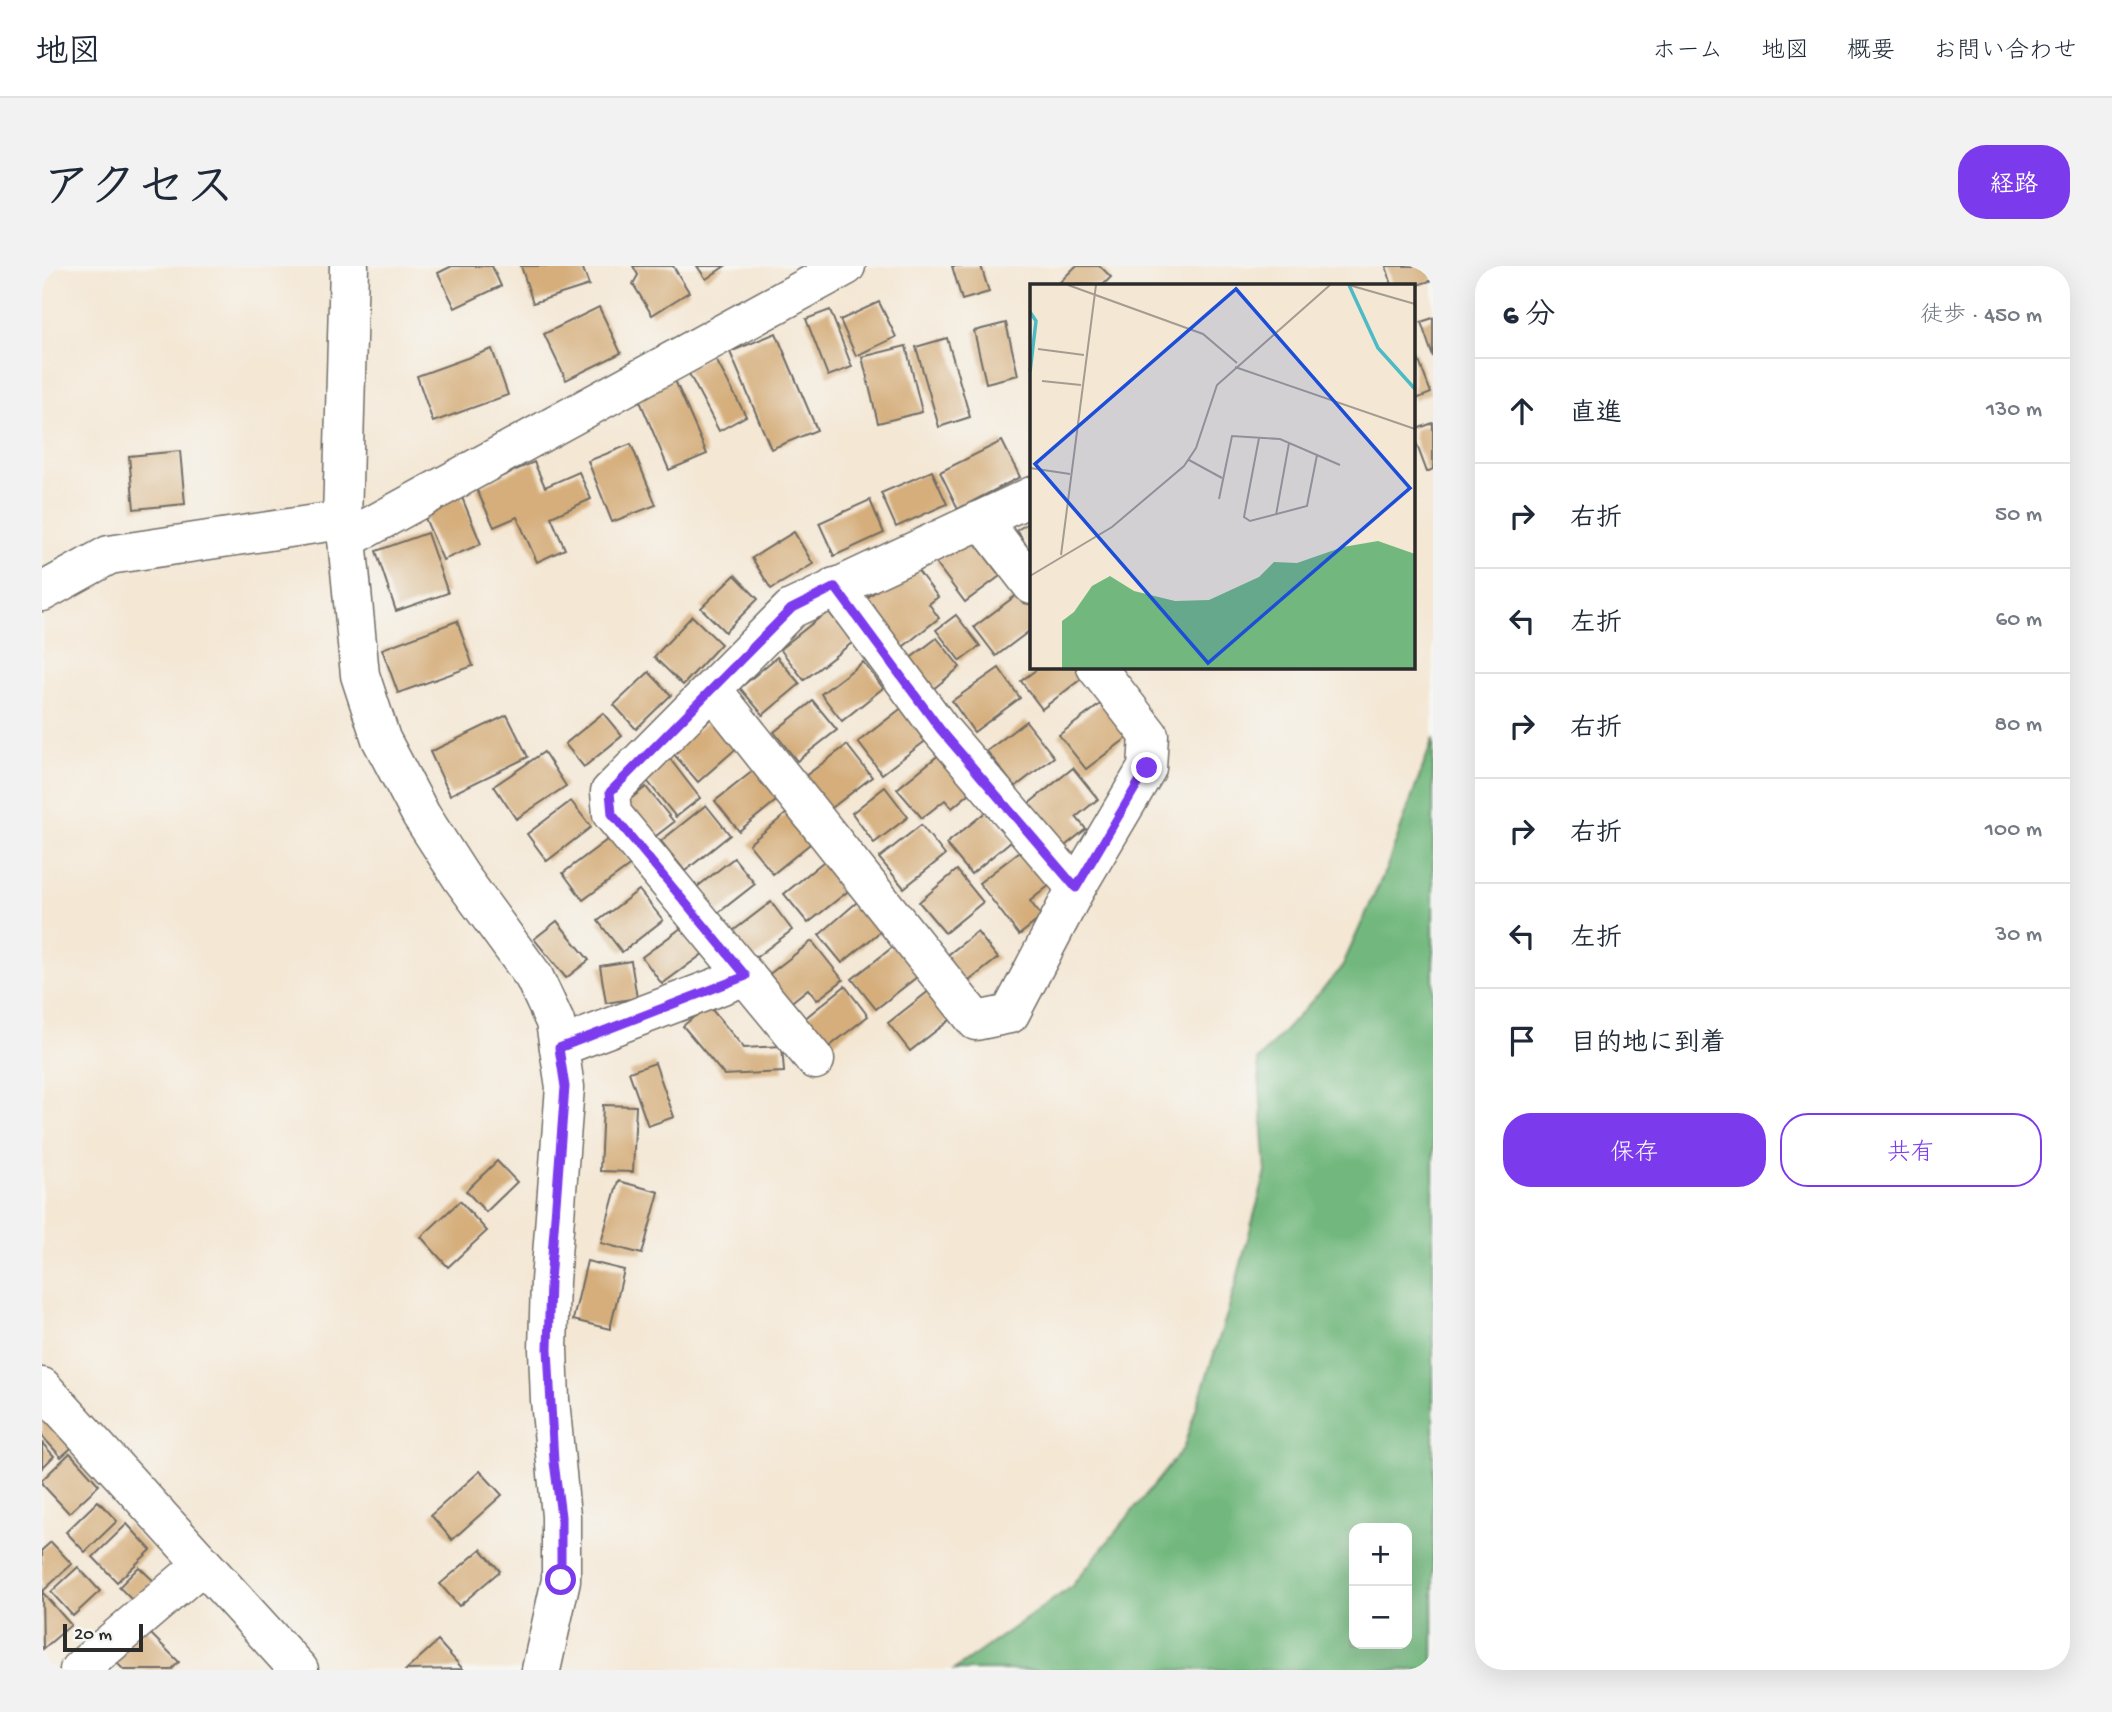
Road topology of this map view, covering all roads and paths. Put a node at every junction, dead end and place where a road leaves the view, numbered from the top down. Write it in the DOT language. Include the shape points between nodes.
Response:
graph roads {
  1 [pos="349,266"];
  2 [pos="846,266"];
  3 [pos="1030,497"];
  4 [pos="982,520"];
  5 [pos="344,529"];
  6 [pos="1030,581"];
  7 [pos="835,587"];
  8 [pos="42,592"];
  9 [pos="1097,668"];
  10 [pos="712,689"];
  11 [pos="1076,888"];
  12 [pos="746,976"];
  13 [pos="559,1048"];
  14 [pos="815,1060"];
  15 [pos="42,1387"];
  16 [pos="202,1565"];
  17 [pos="79,1670"];
  18 [pos="299,1670"];
  19 [pos="541,1670"];
  1 -- 5 [label="street"];
  2 -- 5 [label="street"];
  3 -- 4 [label="street"];
  4 -- 6 [label="street"];
  4 -- 7 [label="street"];
  5 -- 8 [label="street" via="109,555"];
  5 -- 13 [label="street" via="360,675 380,739 461,877 534,977 555,1022"];
  7 -- 10 [label="street" via="791,609"];
  7 -- 11 [label="street" via="940,729"];
  9 -- 11 [label="street" via="1149,735 1147,768"];
  10 -- 11 [label="street" via="976,1021 1010,1014"];
  10 -- 12 [label="street" via="610,792 612,814"];
  12 -- 13 [label="street"];
  12 -- 14 [label="street"];
  13 -- 19 [label="street" via="565,1087 548,1349 561,1516 561,1580"];
  15 -- 16 [label="street"];
  16 -- 17 [label="street"];
  16 -- 18 [label="street"];
}
